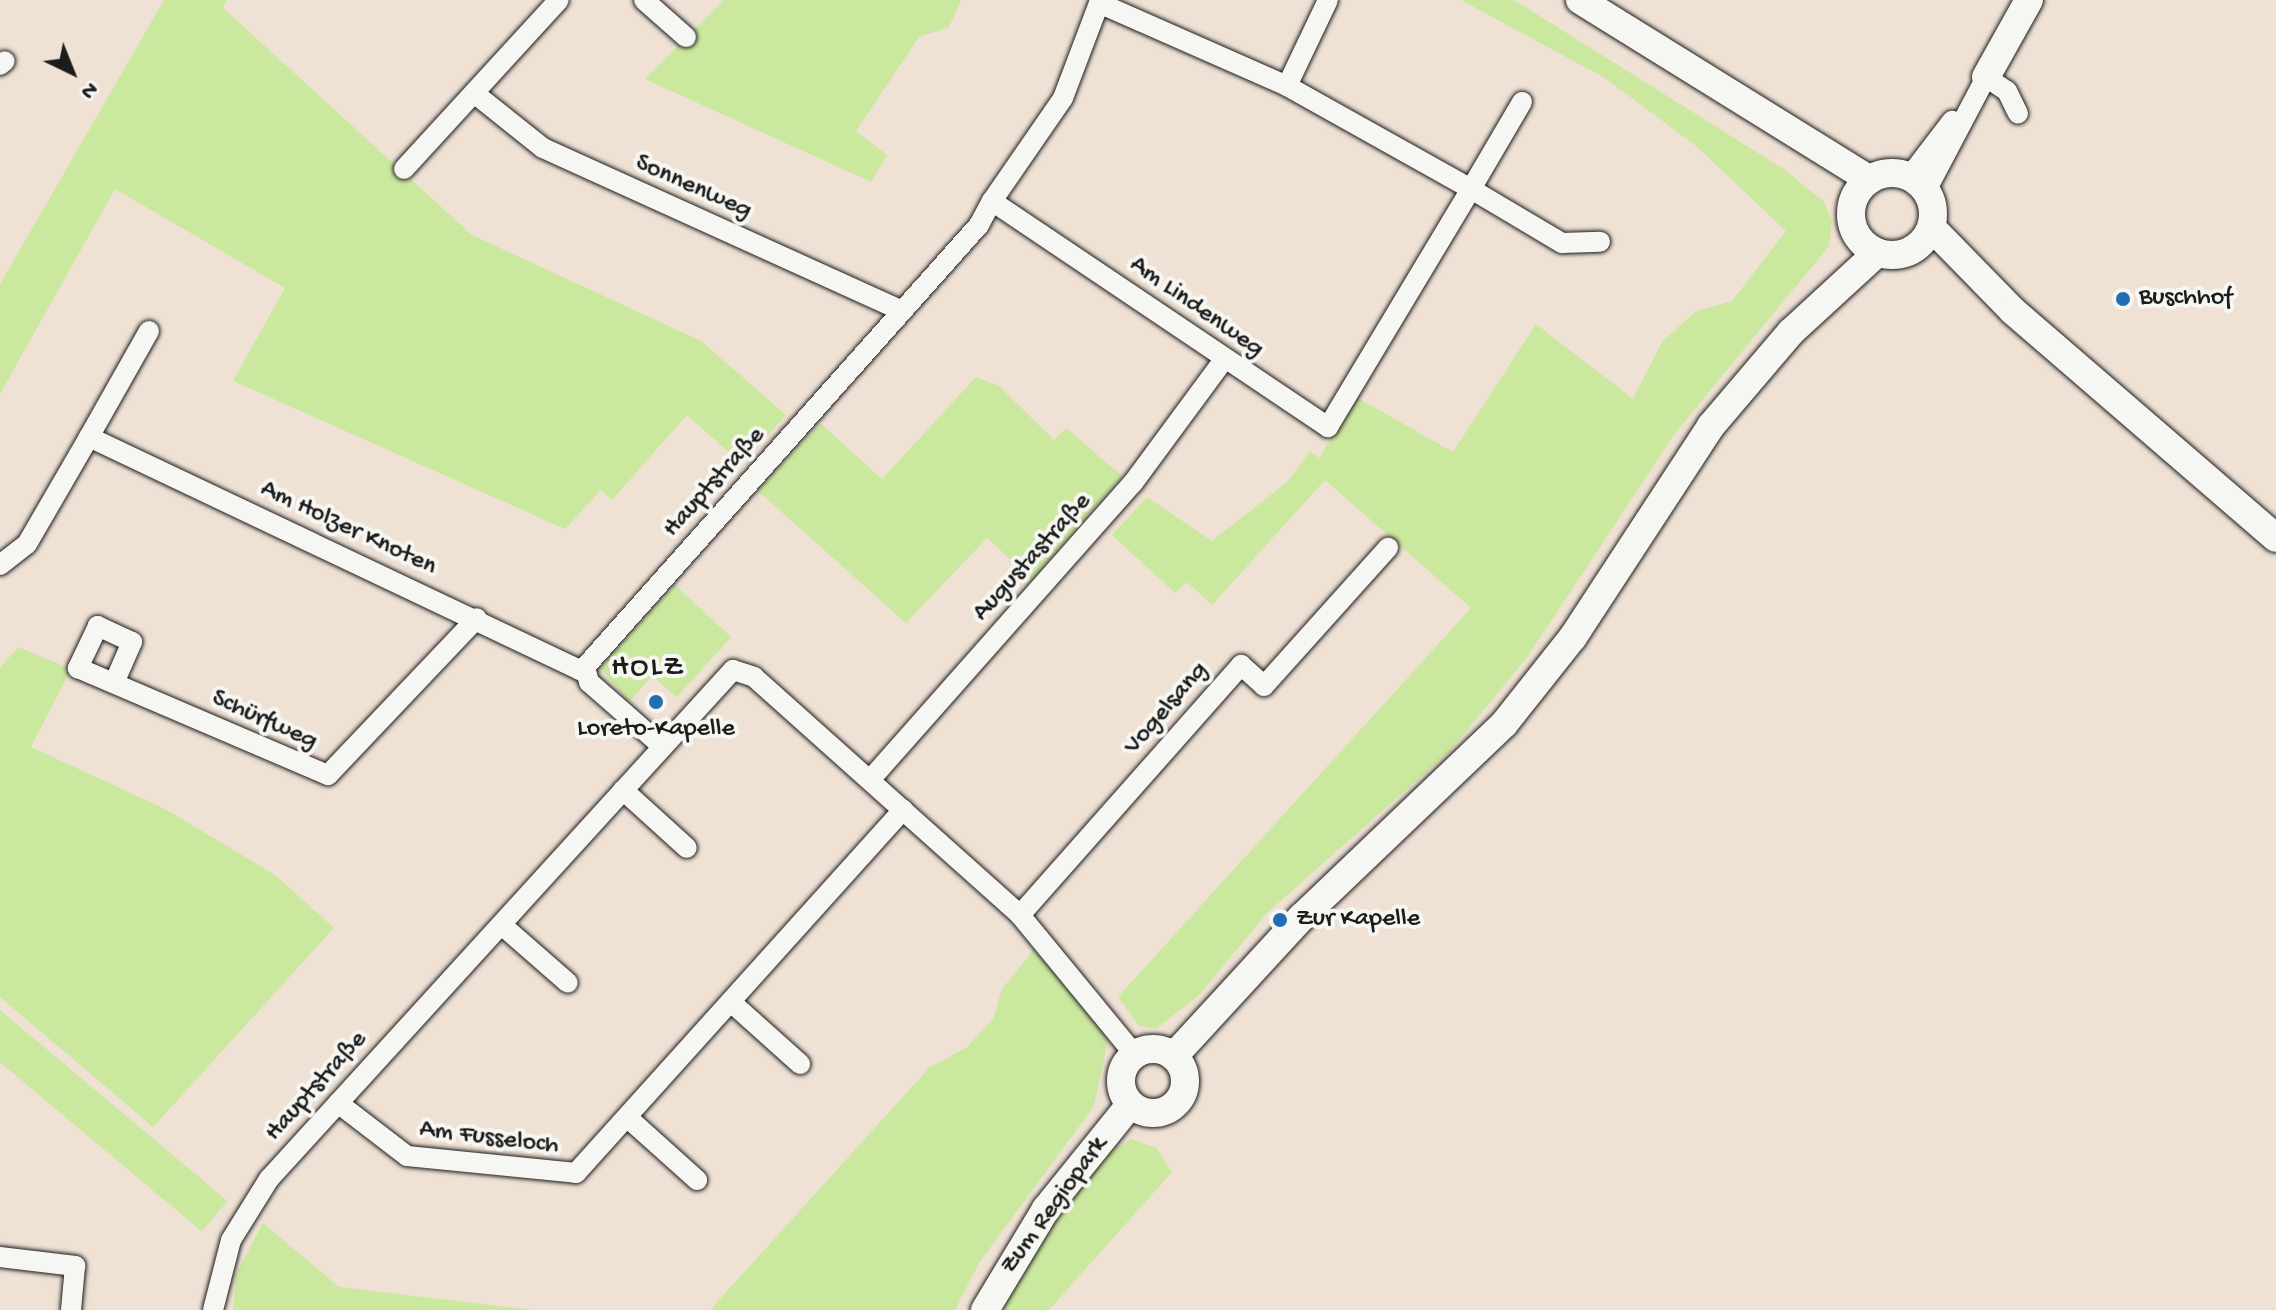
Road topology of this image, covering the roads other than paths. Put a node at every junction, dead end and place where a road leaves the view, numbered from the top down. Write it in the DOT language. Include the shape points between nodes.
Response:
graph roads {
  1 [pos="559,0"];
  2 [pos="644,0"];
  3 [pos="1328,0"];
  4 [pos="1580,0"];
  5 [pos="2029,0"];
  6 [pos="1099,2"];
  7 [pos="686,37"];
  8 [pos="1986,77"];
  9 [pos="1287,86"];
  10 [pos="474,93"];
  11 [pos="1522,102"];
  12 [pos="2018,114"];
  13 [pos="404,169"];
  14 [pos="1918,184"];
  15 [pos="1471,189"];
  16 [pos="1862,190"];
  17 [pos="992,201"];
  18 [pos="1855,233"];
  19 [pos="1923,238"];
  20 [pos="1600,242"];
  21 [pos="1877,253"];
  22 [pos="902,311"];
  23 [pos="149,331"];
  24 [pos="1791,332"];
  25 [pos="1223,361"];
  26 [pos="89,437"];
  27 [pos="2276,538"];
  28 [pos="1388,548"];
  29 [pos="0,565"];
  30 [pos="477,618"];
  31 [pos="584,672"];
  32 [pos="114,683"];
  33 [pos="662,746"];
  34 [pos="870,780"];
  35 [pos="623,790"];
  36 [pos="903,810"];
  37 [pos="687,848"];
  38 [pos="1020,915"];
  39 [pos="503,926"];
  40 [pos="568,983"];
  41 [pos="731,1002"];
  42 [pos="1134,1054"];
  43 [pos="1174,1056"];
  44 [pos="800,1064"];
  45 [pos="338,1103"];
  46 [pos="1130,1105"];
  47 [pos="628,1118"];
  48 [pos="697,1180"];
  49 [pos="0,1257"];
  50 [pos="71,1310"];
  51 [pos="213,1310"];
  52 [pos="985,1310"];
  1 -- 10 [label="street"];
  2 -- 7 [label="street"];
  3 -- 9 [label="street"];
  4 -- 16 [label="street" via="1785,133"];
  5 -- 8 [label="street"];
  6 -- 9 [label="street"];
  6 -- 17 [label="street" via="1063,98"];
  8 -- 12 [label="street" via="2007,91"];
  8 -- 14 [label="street"];
  9 -- 15 [label="street"];
  10 -- 13 [label="street"];
  10 -- 22 [label="street, Sonnenweg" via="543,148"];
  11 -- 15 [label="street, Am Lindenweg"];
  14 -- 16 [label="street"];
  14 -- 19 [label="street"];
  15 -- 20 [label="street" via="1562,243"];
  15 -- 25 [label="street, Am Lindenweg" via="1328,427"];
  16 -- 18 [label="street"];
  17 -- 22 [label="street, Hauptstraße"];
  17 -- 25 [label="street, Am Lindenweg"];
  18 -- 21 [label="street"];
  18 -- 24 [label="street"];
  19 -- 21 [label="street"];
  19 -- 27 [label="street"];
  21 -- 24 [label="street"];
  22 -- 31 [label="street, Hauptstraße"];
  23 -- 26 [label="street"];
  24 -- 43 [label="street" via="1687,458 1591,610 1514,712 1432,800 1281,938"];
  25 -- 34 [label="street, Augustastraße" via="1124,493"];
  26 -- 29 [label="street" via="27,544"];
  26 -- 30 [label="street, Am Holzer Knoten"];
  28 -- 38 [label="street, Vogelsang" via="1264,686 1241,665"];
  30 -- 31 [label="street, Am Holzer Knoten"];
  30 -- 32 [label="street, Schürfweg" via="352,758 328,775"];
  31 -- 33 [label="street"];
  33 -- 34 [label="street" via="720,680 741,669"];
  33 -- 35 [label="street, Hauptstraße"];
  34 -- 36 [label="street"];
  35 -- 37 [label="street"];
  35 -- 39 [label="street, Hauptstraße"];
  36 -- 38 [label="street"];
  36 -- 41 [label="street, Am Fusseloch"];
  38 -- 42 [label="street"];
  39 -- 40 [label="street"];
  39 -- 45 [label="street, Hauptstraße"];
  41 -- 44 [label="street"];
  41 -- 47 [label="street, Am Fusseloch"];
  42 -- 43 [label="street" via="1157,1048"];
  42 -- 46 [label="street" via="1121,1074"];
  43 -- 46 [label="street" via="1185,1080 1174,1104 1153,1113"];
  45 -- 47 [label="street, Am Fusseloch" via="407,1156 563,1175 581,1169"];
  45 -- 51 [label="street, Hauptstraße" via="245,1213"];
  46 -- 52 [label="street, Zum Regiopark" via="1046,1209"];
  47 -- 48 [label="street"];
  49 -- 50 [label="street" via="75,1266"];
}
